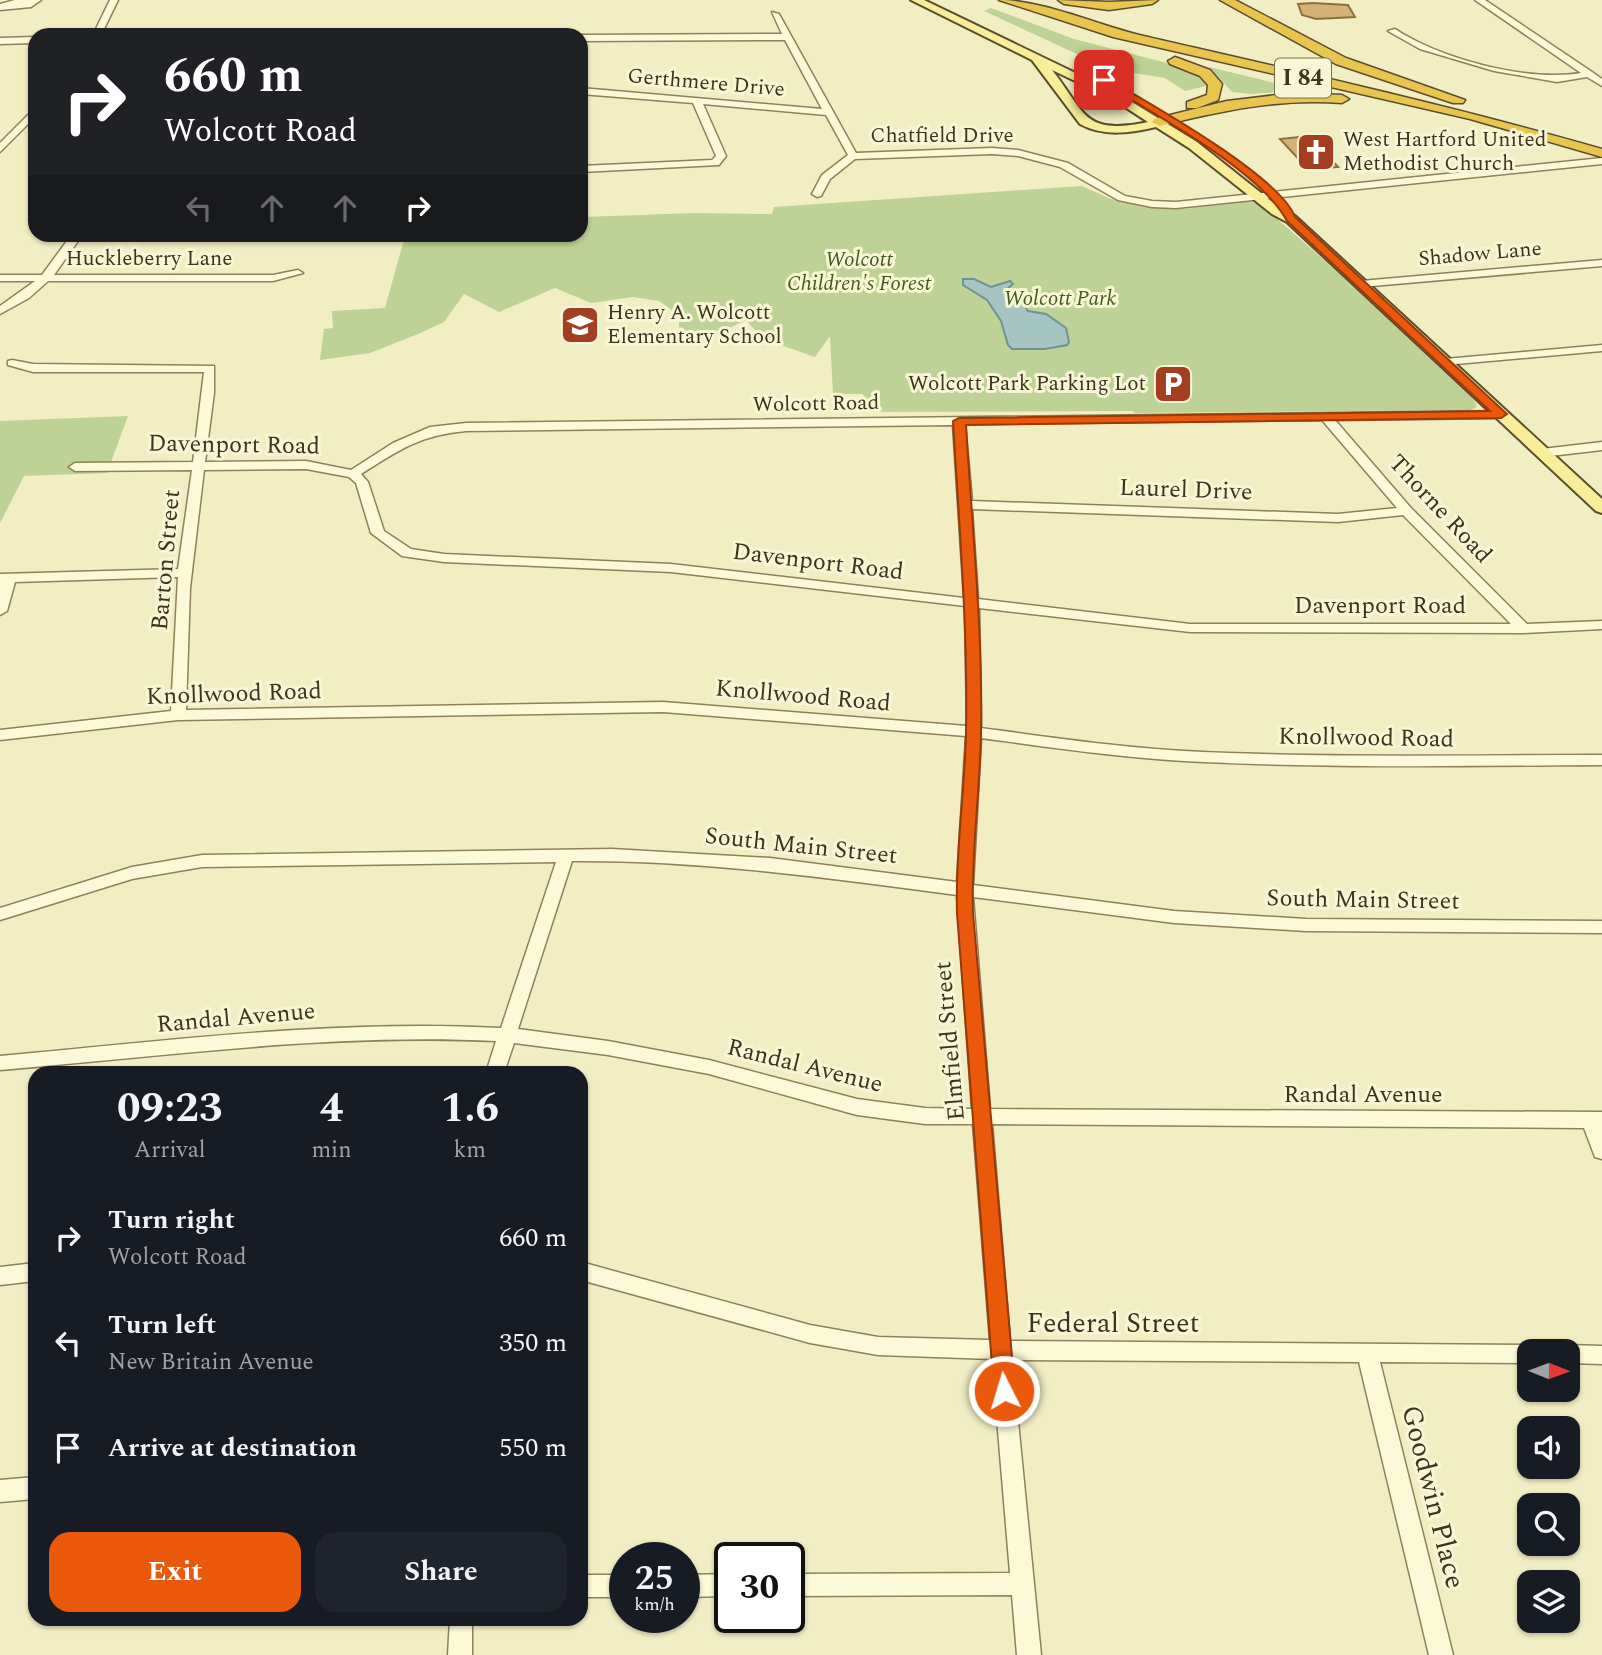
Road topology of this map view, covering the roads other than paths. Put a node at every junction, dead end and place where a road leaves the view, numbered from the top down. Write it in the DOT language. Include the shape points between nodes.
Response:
graph roads {
  1 [pos="37,0"];
  2 [pos="114,0"];
  3 [pos="916,0"];
  4 [pos="943,0"];
  5 [pos="1038,0"];
  6 [pos="1064,0"];
  7 [pos="1153,0"];
  8 [pos="1226,0"];
  9 [pos="1479,0"];
  10 [pos="999,1"];
  11 [pos="18,2"];
  12 [pos="0,7"];
  13 [pos="775,14"];
  14 [pos="100,28"];
  15 [pos="1392,31"];
  16 [pos="786,37"];
  17 [pos="588,38"];
  18 [pos="28,40"];
  19 [pos="0,41"];
  20 [pos="1016,46"];
  21 [pos="1590,74"];
  22 [pos="1602,83"];
  23 [pos="588,91"];
  24 [pos="696,99"];
  25 [pos="1458,100"];
  26 [pos="828,112"];
  27 [pos="1526,116"];
  28 [pos="1160,118"];
  29 [pos="28,119"];
  30 [pos="1585,147"];
  31 [pos="0,149"];
  32 [pos="1602,153"];
  33 [pos="853,156"];
  34 [pos="1602,161"];
  35 [pos="588,170"];
  36 [pos="817,194"];
  37 [pos="1264,194"];
  38 [pos="73,242"];
  39 [pos="1602,263"];
  40 [pos="298,272"];
  41 [pos="0,278"];
  42 [pos="48,279"];
  43 [pos="1361,284"];
  44 [pos="0,311"];
  45 [pos="1602,348"];
  46 [pos="1445,362"];
  47 [pos="12,363"];
  48 [pos="1501,414"];
  49 [pos="1326,417"];
  50 [pos="959,421"];
  51 [pos="1602,446"];
  52 [pos="1542,453"];
  53 [pos="198,466"];
  54 [pos="75,467"];
  55 [pos="353,474"];
  56 [pos="965,505"];
  57 [pos="1602,508"];
  58 [pos="1406,511"];
  59 [pos="184,573"];
  60 [pos="4,578"];
  61 [pos="971,602"];
  62 [pos="0,611"];
  63 [pos="1602,625"];
  64 [pos="1524,629"];
  65 [pos="178,715"];
  66 [pos="974,733"];
  67 [pos="0,736"];
  68 [pos="1602,760"];
  69 [pos="566,855"];
  70 [pos="964,891"];
  71 [pos="0,914"];
  72 [pos="1602,927"];
  73 [pos="507,1035"];
  74 [pos="0,1063"];
  75 [pos="497,1066"];
  76 [pos="983,1118"];
  77 [pos="1596,1120"];
  78 [pos="1602,1151"];
  79 [pos="588,1272"];
  80 [pos="28,1273"];
  81 [pos="0,1276"];
  82 [pos="1001,1350"];
  83 [pos="1367,1352"];
  84 [pos="1517,1354"];
  85 [pos="1580,1354"];
  86 [pos="1602,1354"];
  87 [pos="28,1489"];
  88 [pos="0,1491"];
  89 [pos="1022,1584"];
  90 [pos="805,1585"];
  91 [pos="588,1586"];
  92 [pos="609,1586"];
  93 [pos="461,1626"];
  94 [pos="460,1655"];
  95 [pos="1029,1655"];
  96 [pos="1441,1655"];
  1 -- 11 [label="street"];
  2 -- 14 [label="street"];
  3 -- 20 [label="main road"];
  4 -- 28 [label="main road" via="1096,76"];
  5 -- 25 [label="highway, I 84" via="1128,26"];
  6 -- 7 [label="highway" via="1114,6"];
  8 -- 25 [label="highway" via="1342,61"];
  9 -- 21 [label="street"];
  10 -- 28 [label="highway" via="1076,34 1187,65 1213,80 1215,91 1210,99"];
  10 -- 30 [label="highway, I 84"];
  11 -- 12 [label="street"];
  13 -- 16 [label="street"];
  15 -- 21 [label="street" via="1423,48 1521,74 1555,79"];
  16 -- 17 [label="street"];
  16 -- 26 [label="street"];
  18 -- 19 [label="street"];
  20 -- 28 [label="main road"];
  20 -- 28 [label="main road" via="1051,74 1085,122 1115,129"];
  21 -- 22 [label="street"];
  23 -- 24 [label="street, Gerthmere Drive"];
  24 -- 26 [label="street, Gerthmere Drive"];
  24 -- 35 [label="street" via="721,156 715,163"];
  25 -- 27 [label="highway, I 84"];
  26 -- 33 [label="street"];
  28 -- 30 [label="highway" via="1257,98 1316,96 1446,116"];
  28 -- 37 [label="main road"];
  29 -- 31 [label="street"];
  30 -- 32 [label="highway, I 84"];
  33 -- 36 [label="street" via="826,177"];
  33 -- 37 [label="street, Chatfield Drive" via="1018,153 1064,165 1113,194 1152,204"];
  34 -- 37 [label="street, Chatfield Drive"];
  37 -- 43 [label="main road" via="1276,211"];
  38 -- 42 [label="street"];
  39 -- 43 [label="street, Shadow Lane"];
  40 -- 42 [label="street, Huckleberry Lane" via="273,278"];
  41 -- 42 [label="street, Huckleberry Lane"];
  42 -- 44 [label="street"];
  43 -- 46 [label="main road"];
  45 -- 46 [label="street"];
  46 -- 48 [label="main road"];
  47 -- 53 [label="street, Barton Street" via="33,368 210,368 206,430"];
  48 -- 49 [label="street, Wolcott Road"];
  48 -- 52 [label="main road"];
  49 -- 50 [label="street, Wolcott Road"];
  49 -- 58 [label="street, Thorne Road"];
  50 -- 55 [label="street, Wolcott Road" via="455,428 434,430 397,446"];
  50 -- 56 [label="street, Elmfield Street"];
  51 -- 52 [label="street"];
  52 -- 57 [label="main road"];
  53 -- 54 [label="street, Davenport Road"];
  53 -- 55 [label="street, Davenport Road" via="306,465"];
  53 -- 59 [label="street, Barton Street"];
  55 -- 61 [label="street, Davenport Road" via="362,482 379,533 407,553 671,568"];
  56 -- 58 [label="street, Laurel Drive" via="1338,517"];
  56 -- 61 [label="street, Elmfield Street"];
  58 -- 64 [label="street, Thorne Road"];
  59 -- 60 [label="street"];
  59 -- 65 [label="street, Barton Street"];
  60 -- 62 [label="street"];
  61 -- 64 [label="street, Davenport Road" via="1190,628"];
  61 -- 66 [label="street, Elmfield Street"];
  63 -- 64 [label="street, Davenport Road"];
  65 -- 66 [label="street, Knollwood Road" via="663,707"];
  65 -- 67 [label="street, Knollwood Road"];
  66 -- 68 [label="street, Knollwood Road" via="1253,759"];
  66 -- 70 [label="street, Elmfield Street"];
  69 -- 70 [label="street, South Main Street" via="747,862"];
  69 -- 71 [label="street, South Main Street" via="202,861 110,879"];
  69 -- 73 [label="street"];
  70 -- 72 [label="street, South Main Street" via="1241,922"];
  70 -- 76 [label="street, Elmfield Street"];
  73 -- 74 [label="street, Randal Avenue" via="431,1031 295,1037"];
  73 -- 75 [label="street"];
  73 -- 76 [label="street, Randal Avenue" via="709,1067 858,1107"];
  76 -- 77 [label="street, Randal Avenue"];
  76 -- 82 [label="street, Elmfield Street"];
  77 -- 78 [label="street"];
  79 -- 82 [label="street, Federal Street" via="810,1334 878,1346"];
  80 -- 81 [label="street"];
  82 -- 83 [label="street, Federal Street"];
  82 -- 89 [label="street, Elmfield Street"];
  83 -- 84 [label="street, Federal Street"];
  83 -- 96 [label="street, Goodwin Place"];
  85 -- 86 [label="street"];
  87 -- 88 [label="street"];
  89 -- 90 [label="street"];
  89 -- 95 [label="street, Elmfield Street"];
  91 -- 92 [label="street"];
  93 -- 94 [label="street"];
}
